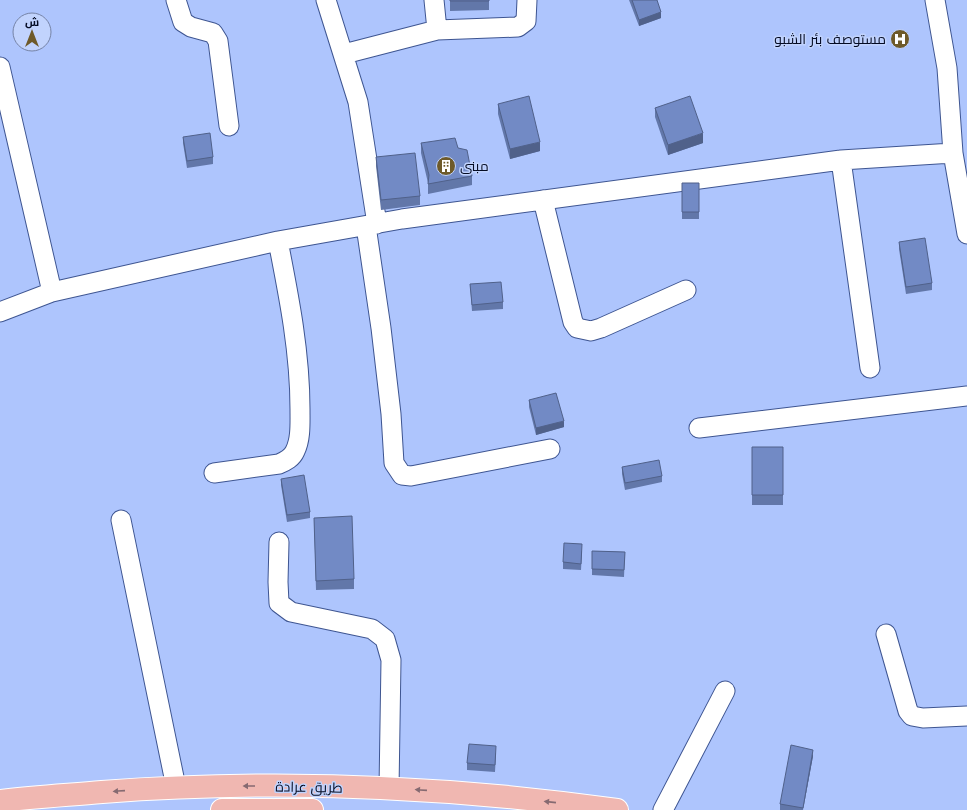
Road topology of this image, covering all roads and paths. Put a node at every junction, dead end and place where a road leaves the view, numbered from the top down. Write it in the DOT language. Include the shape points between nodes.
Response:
graph roads {
  1 [pos="176,0"];
  2 [pos="326,0"];
  3 [pos="434,0"];
  4 [pos="527,0"];
  5 [pos="935,0"];
  6 [pos="436,30"];
  7 [pos="344,54"];
  8 [pos="0,68"];
  9 [pos="229,126"];
  10 [pos="958,142"];
  11 [pos="841,160"];
  12 [pos="543,200"];
  13 [pos="371,225"];
  14 [pos="967,234"];
  15 [pos="278,241"];
  16 [pos="686,290"];
  17 [pos="52,292"];
  18 [pos="0,312"];
  19 [pos="870,368"];
  20 [pos="967,396"];
  21 [pos="699,428"];
  22 [pos="550,449"];
  23 [pos="214,473"];
  24 [pos="121,520"];
  25 [pos="279,542"];
  26 [pos="886,634"];
  27 [pos="725,691"];
  28 [pos="967,716"];
  29 [pos="176,787"];
  30 [pos="389,788"];
  31 [pos="0,801"];
  32 [pos="222,810"];
  33 [pos="274,810"];
  34 [pos="300,810"];
  35 [pos="312,810"];
  36 [pos="617,810"];
  37 [pos="663,810"];
  1 -- 9 [label="street" via="183,22 213,33 218,41"];
  2 -- 7 [label="street"];
  3 -- 6 [label="street"];
  4 -- 6 [label="street" via="526,20 518,27"];
  5 -- 10 [label="street"];
  6 -- 7 [label="street"];
  7 -- 13 [label="street" via="358,102"];
  8 -- 17 [label="street"];
  10 -- 11 [label="street"];
  10 -- 14 [label="street"];
  11 -- 12 [label="street"];
  11 -- 19 [label="street"];
  12 -- 13 [label="street"];
  12 -- 16 [label="street" via="573,322 577,328 591,331 601,328"];
  13 -- 15 [label="street"];
  13 -- 22 [label="street" via="394,462 397,470 402,475 411,476"];
  15 -- 17 [label="street"];
  15 -- 23 [label="street" via="297,342 300,383 299,439 295,452 287,461"];
  17 -- 18 [label="street"];
  20 -- 21 [label="street"];
  24 -- 29 [label="street"];
  25 -- 30 [label="street" via="280,603 290,612 372,629 385,639 391,660"];
  26 -- 28 [label="street" via="908,711 912,716"];
  27 -- 37 [label="street"];
  30 -- 29 [label="main road, طريق عرادة, one-way"];
  29 -- 31 [label="main road, طريق عرادة, one-way"];
  36 -- 30 [label="main road, طريق عرادة, one-way" via="503,796"];
  32 -- 33 [label="main road, طريق عرادة"];
  33 -- 34 [label="main road, طريق عرادة"];
  34 -- 35 [label="main road, طريق عرادة"];
}
